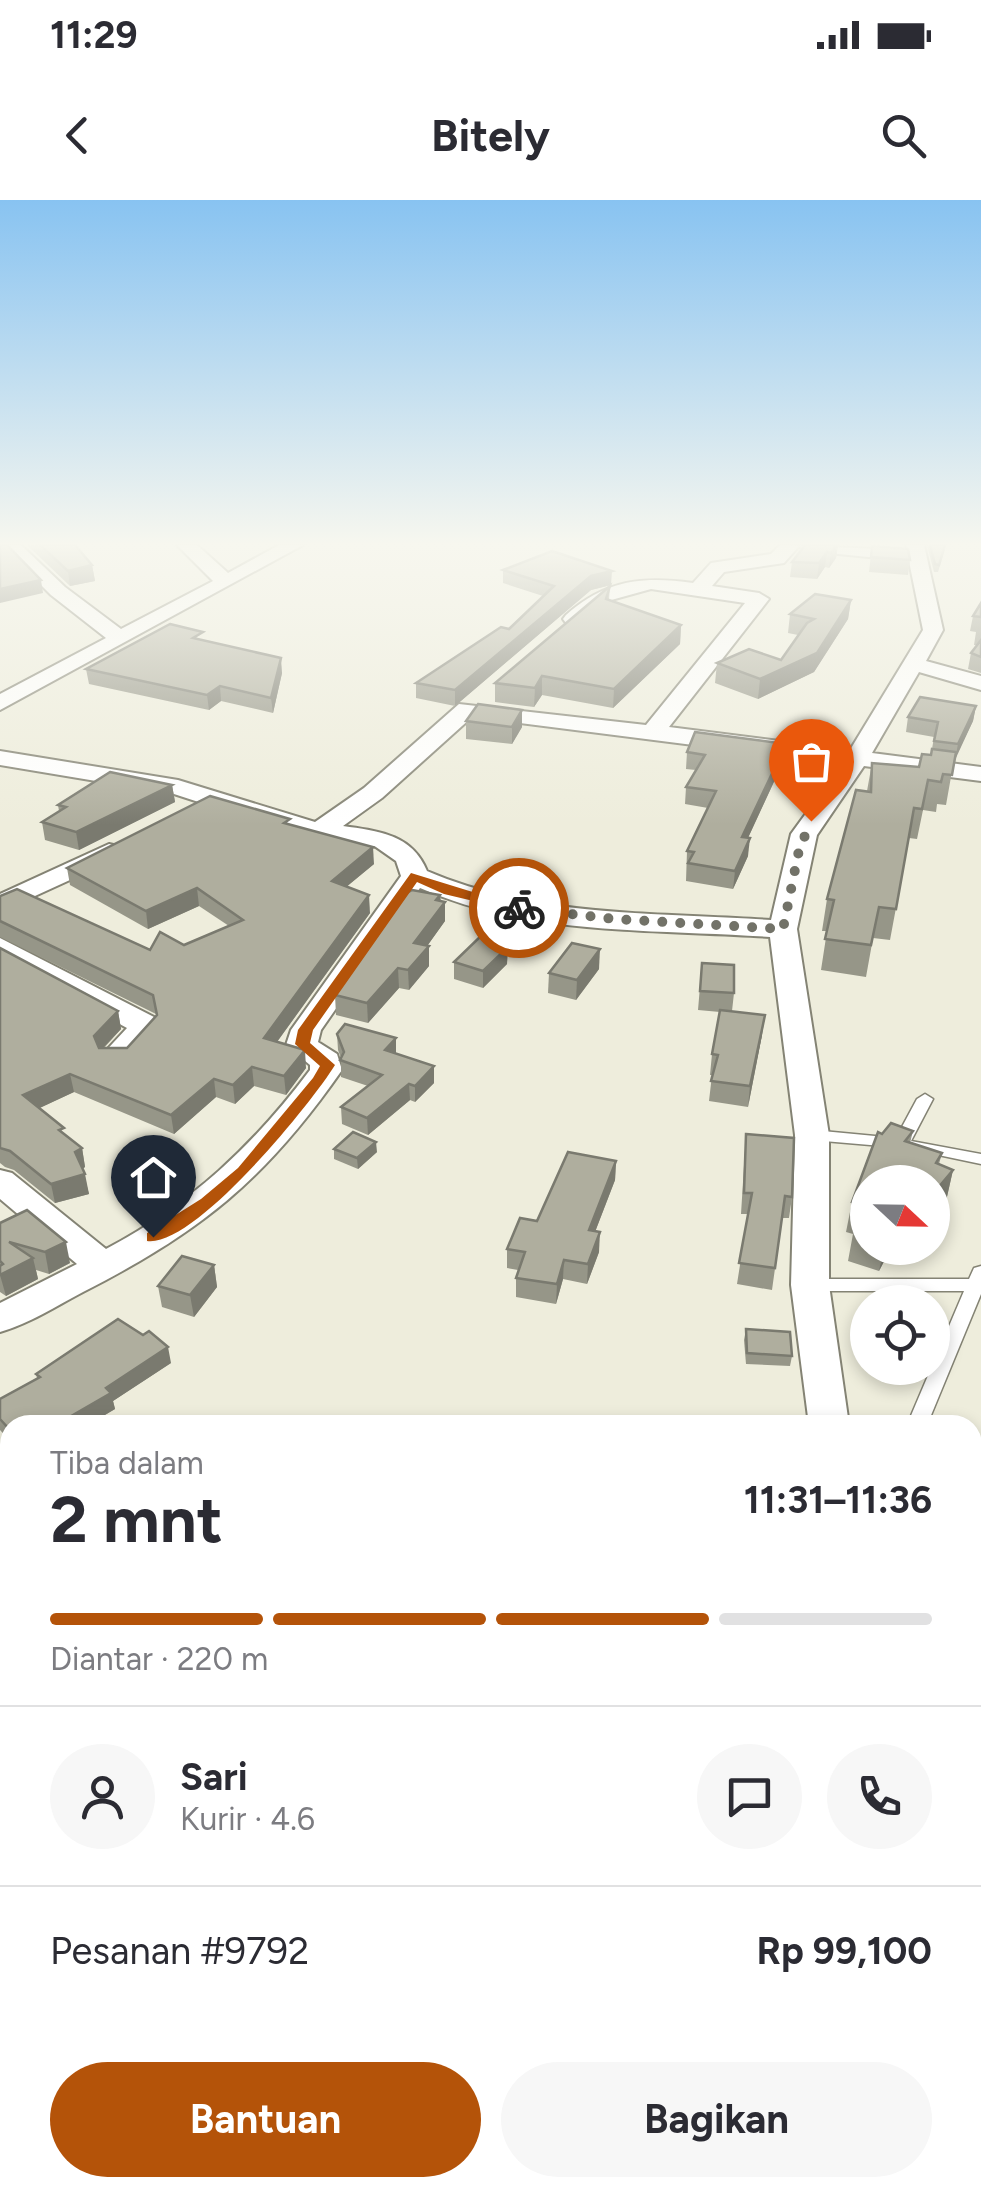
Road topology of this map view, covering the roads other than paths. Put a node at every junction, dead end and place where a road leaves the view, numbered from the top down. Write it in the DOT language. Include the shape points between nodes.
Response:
graph roads {
  1 [pos="119,638"];
  2 [pos="729,638"];
  3 [pos="928,638"];
  4 [pos="913,664"];
  5 [pos="981,683"];
  6 [pos="495,684"];
  7 [pos="0,703"];
  8 [pos="467,709"];
  9 [pos="652,733"];
  10 [pos="0,758"];
  11 [pos="856,760"];
  12 [pos="981,774"];
  13 [pos="212,798"];
  14 [pos="182,814"];
  15 [pos="320,830"];
  16 [pos="136,838"];
  17 [pos="415,876"];
  18 [pos="0,904"];
  19 [pos="783,929"];
  20 [pos="0,947"];
  21 [pos="116,1056"];
  22 [pos="925,1099"];
  23 [pos="812,1134"];
  24 [pos="901,1144"];
  25 [pos="981,1159"];
  26 [pos="0,1181"];
  27 [pos="102,1265"];
  28 [pos="978,1278"];
  29 [pos="810,1285"];
  30 [pos="0,1319"];
  31 [pos="828,1415"];
  32 [pos="921,1415"];
  1 -- 7 [label="street"];
  2 -- 9 [label="street"];
  3 -- 4 [label="street"];
  4 -- 5 [label="street"];
  4 -- 11 [label="street"];
  6 -- 8 [label="street"];
  8 -- 9 [label="street"];
  8 -- 15 [label="street" via="374,793"];
  9 -- 11 [label="street"];
  10 -- 13 [label="street"];
  11 -- 12 [label="street"];
  11 -- 19 [label="street" via="804,834"];
  13 -- 14 [label="street"];
  13 -- 15 [label="street"];
  15 -- 17 [label="street" via="384,840 408,858"];
  16 -- 18 [label="street"];
  17 -- 19 [label="street" via="448,892 544,913"];
  17 -- 27 [label="street" via="306,1030 302,1044 328,1065 278,1132 207,1203"];
  19 -- 23 [label="street"];
  20 -- 21 [label="street" via="143,1024"];
  22 -- 24 [label="lane"];
  23 -- 24 [label="lane"];
  23 -- 29 [label="street"];
  24 -- 25 [label="lane"];
  26 -- 27 [label="street"];
  27 -- 30 [label="street"];
  28 -- 29 [label="lane"];
  28 -- 32 [label="lane"];
  29 -- 31 [label="street"];
}
